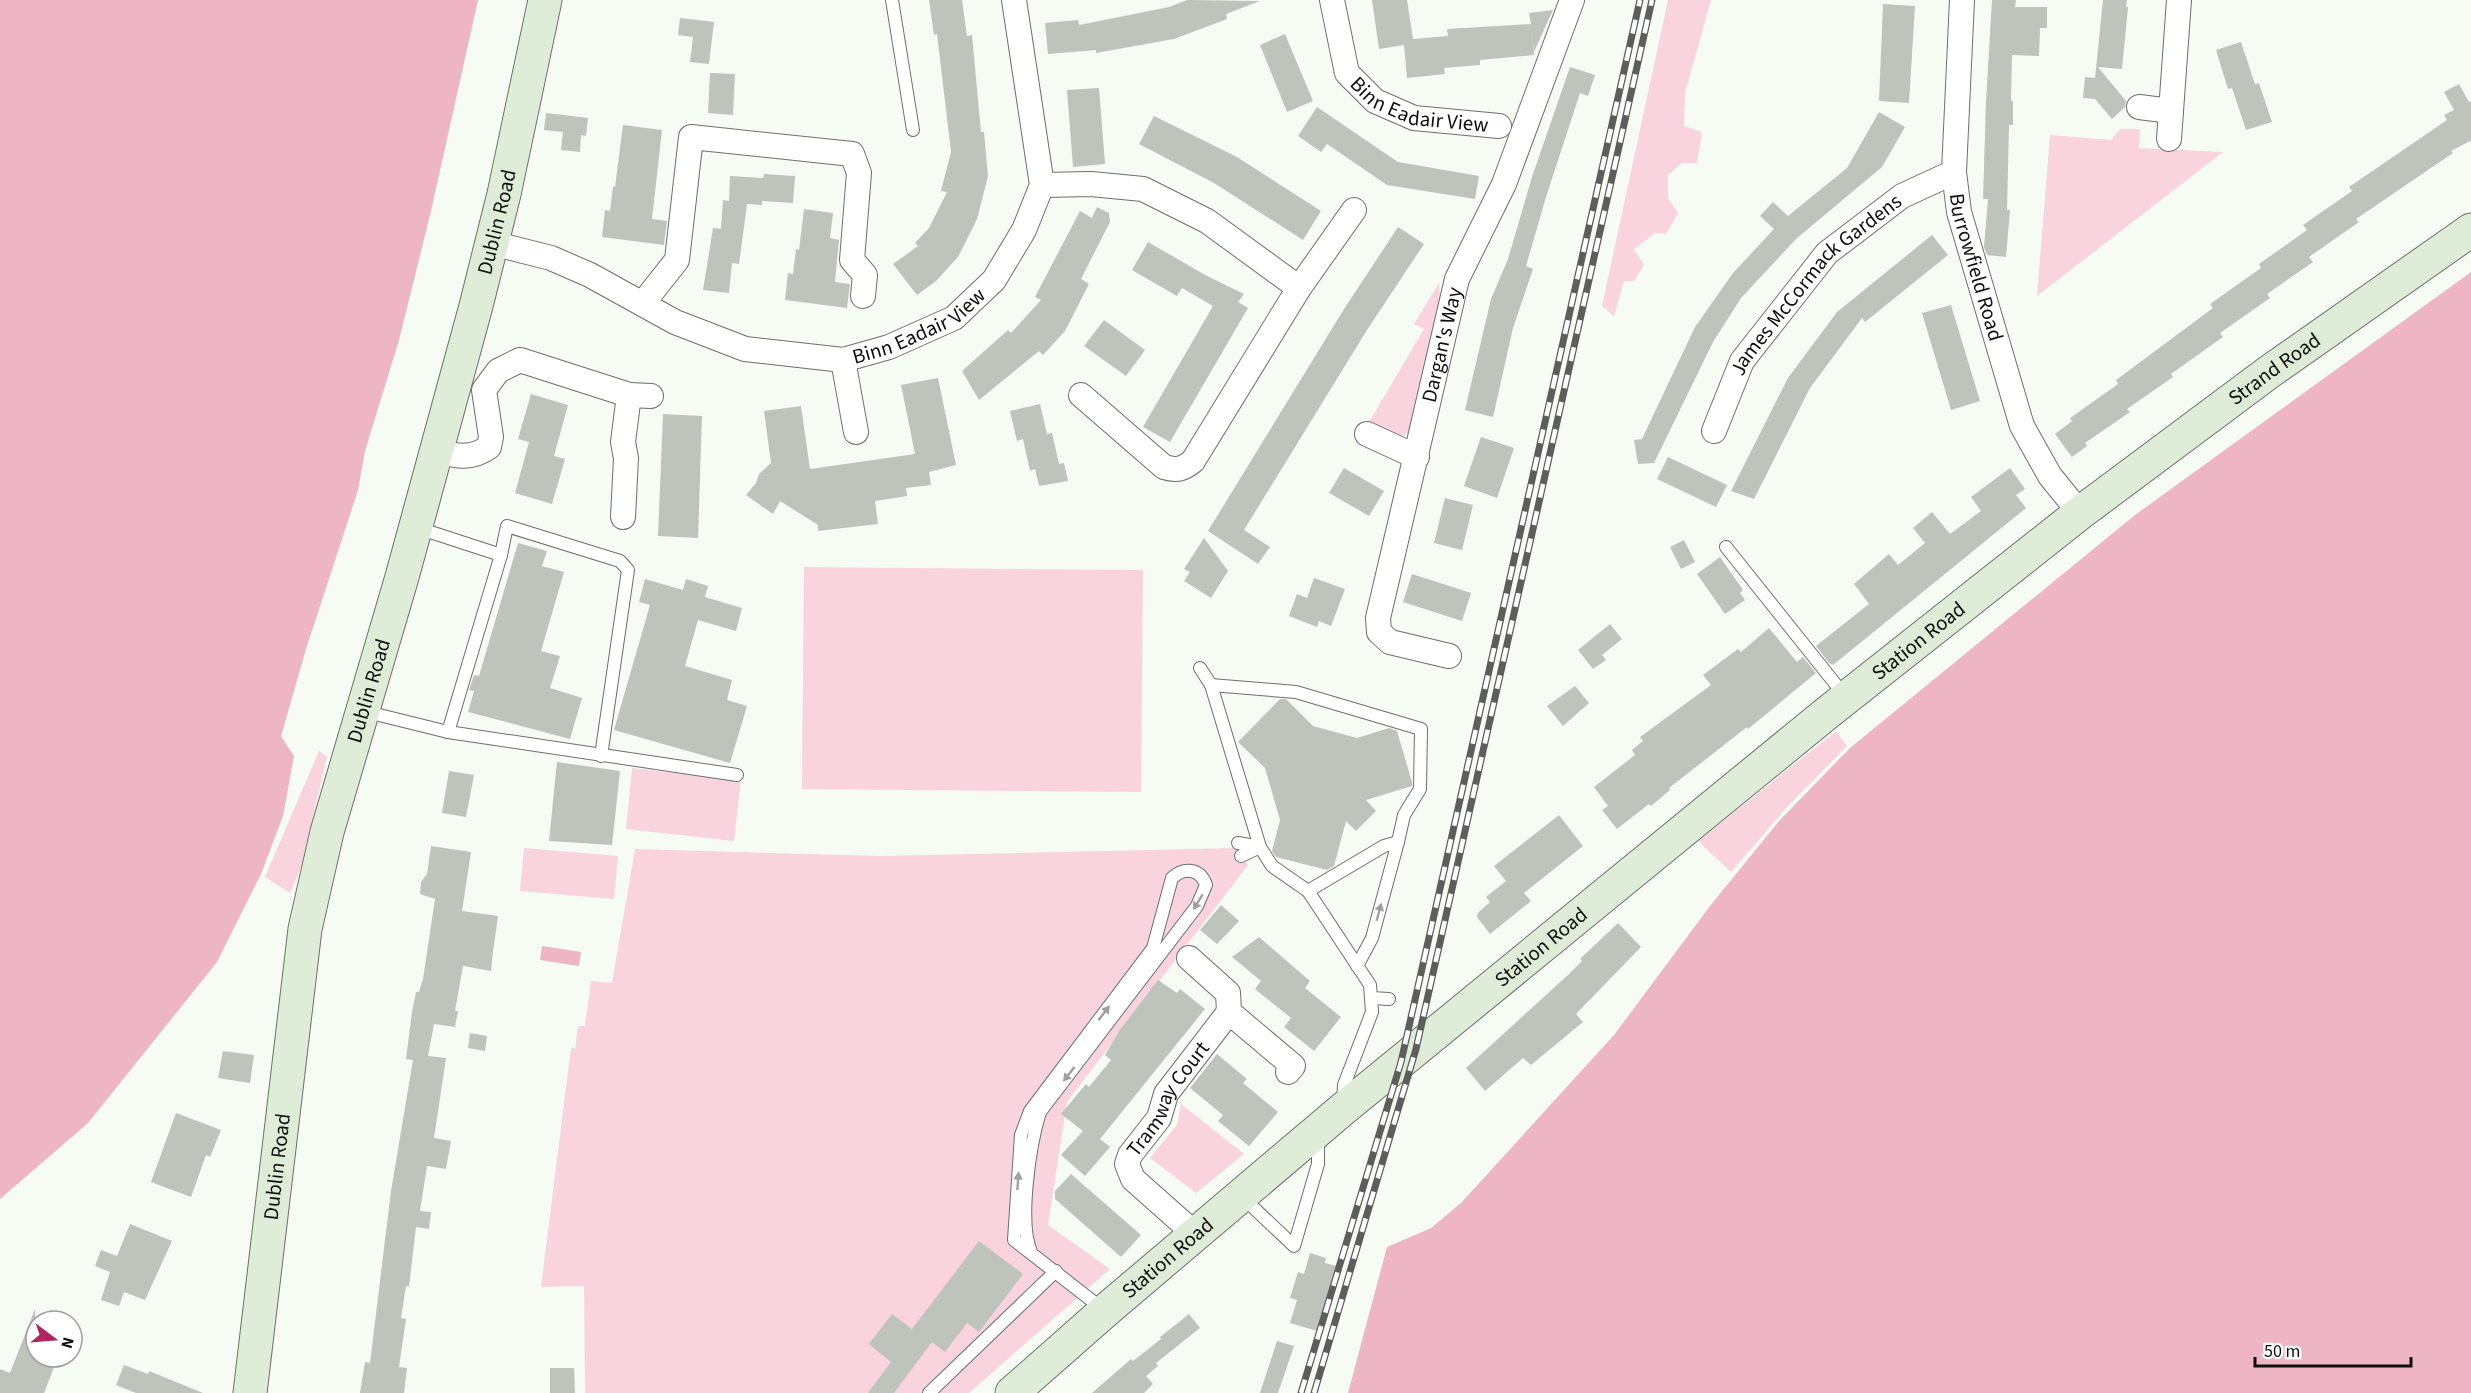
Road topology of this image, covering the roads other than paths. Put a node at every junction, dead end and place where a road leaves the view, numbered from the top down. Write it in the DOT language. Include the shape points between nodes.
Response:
graph roads {
  1 [pos="545,0"];
  2 [pos="892,0"];
  3 [pos="1014,0"];
  4 [pos="1332,0"];
  5 [pos="1572,0"];
  6 [pos="1962,0"];
  7 [pos="2179,0"];
  8 [pos="2139,107"];
  9 [pos="2171,111"];
  10 [pos="1499,126"];
  11 [pos="913,130"];
  12 [pos="2169,139"];
  13 [pos="1954,172"];
  14 [pos="1042,185"];
  15 [pos="1354,210"];
  16 [pos="2471,230"];
  17 [pos="492,243"];
  18 [pos="1299,288"];
  19 [pos="863,296"];
  20 [pos="643,303"];
  21 [pos="843,360"];
  22 [pos="1081,395"];
  23 [pos="1714,431"];
  24 [pos="856,432"];
  25 [pos="1367,434"];
  26 [pos="435,451"];
  27 [pos="1417,457"];
  28 [pos="2080,513"];
  29 [pos="623,517"];
  30 [pos="414,527"];
  31 [pos="1726,547"];
  32 [pos="501,555"];
  33 [pos="1449,656"];
  34 [pos="1200,668"];
  35 [pos="1211,685"];
  36 [pos="1847,698"];
  37 [pos="362,711"];
  38 [pos="448,732"];
  39 [pos="601,756"];
  40 [pos="737,775"];
  41 [pos="1398,842"];
  42 [pos="1238,843"];
  43 [pos="1260,847"];
  44 [pos="1242,856"];
  45 [pos="1308,891"];
  46 [pos="1189,958"];
  47 [pos="1357,966"];
  48 [pos="1371,998"];
  49 [pos="1389,999"];
  50 [pos="1229,1012"];
  51 [pos="1288,1072"];
  52 [pos="1343,1109"];
  53 [pos="1309,1138"];
  54 [pos="1241,1196"];
  55 [pos="1195,1234"];
  56 [pos="1031,1252"];
  57 [pos="1056,1271"];
  58 [pos="1105,1311"];
  59 [pos="250,1393"];
  60 [pos="929,1393"];
  61 [pos="1012,1393"];
  1 -- 17 [label="main road, Dublin Road"];
  2 -- 11 [label="lane"];
  3 -- 14 [label="street"];
  4 -- 10 [label="street, Binn Eadair View" via="1347,73 1375,101 1414,118"];
  5 -- 27 [label="street, Dargan's Way" via="1504,184 1457,279"];
  6 -- 13 [label="street, Burrowfield Road"];
  7 -- 9 [label="street"];
  8 -- 9 [label="street"];
  9 -- 12 [label="street"];
  13 -- 23 [label="street, James McCormack Gardens" via="1902,196 1827,253 1742,361"];
  13 -- 28 [label="street, Burrowfield Road" via="1959,212 2022,426 2050,476"];
  14 -- 18 [label="street" via="1143,189 1207,221"];
  14 -- 21 [label="street, Binn Eadair View" via="1024,230 994,280 954,318 889,347"];
  15 -- 18 [label="street"];
  16 -- 28 [label="main road, Strand Road"];
  17 -- 20 [label="street, Binn Eadair View" via="551,258"];
  17 -- 26 [label="main road, Dublin Road"];
  18 -- 22 [label="street" via="1198,454 1184,468 1164,467"];
  19 -- 20 [label="street" via="865,275 852,260 859,173 852,154 691,137 677,260"];
  20 -- 21 [label="street, Binn Eadair View" via="675,322 745,349"];
  21 -- 24 [label="street"];
  25 -- 27 [label="street"];
  26 -- 29 [label="street" via="462,457 480,454 489,447 484,390 498,371 520,360 640,395 623,442"];
  26 -- 30 [label="main road, Dublin Road"];
  27 -- 33 [label="street, Dargan's Way" via="1378,618 1379,632 1390,642"];
  28 -- 36 [label="main road, Station Road"];
  30 -- 32 [label="lane"];
  30 -- 37 [label="main road, Dublin Road"];
  31 -- 36 [label="lane"];
  32 -- 38 [label="lane"];
  32 -- 39 [label="lane" via="507,526 620,561 628,570"];
  34 -- 35 [label="lane"];
  35 -- 41 [label="lane" via="1296,692 1421,729 1420,789 1404,815"];
  35 -- 43 [label="lane"];
  36 -- 52 [label="main road, Station Road"];
  37 -- 38 [label="lane"];
  37 -- 59 [label="main road, Dublin Road" via="327,832 305,929"];
  38 -- 39 [label="lane"];
  39 -- 40 [label="lane"];
  41 -- 45 [label="lane" via="1384,846"];
  47 -- 41 [label="lane, one-way" via="1372,938"];
  42 -- 43 [label="lane"];
  43 -- 44 [label="lane"];
  43 -- 45 [label="lane" via="1272,866"];
  45 -- 47 [label="lane"];
  46 -- 50 [label="street" via="1228,993"];
  47 -- 48 [label="lane" via="1370,986"];
  48 -- 49 [label="lane"];
  48 -- 52 [label="lane" via="1372,1012 1343,1087"];
  50 -- 51 [label="street" via="1293,1066"];
  50 -- 55 [label="street, Tramway Court" via="1166,1094 1159,1118 1127,1164 1133,1179"];
  52 -- 53 [label="main road, Station Road"];
  53 -- 54 [label="main road, Station Road"];
  53 -- 54 [label="lane" via="1318,1148 1318,1164 1294,1246"];
  54 -- 55 [label="main road, Station Road"];
  55 -- 58 [label="main road, Station Road"];
  56 -- 56 [label="lane, one-way" via="1014,1240 1023,1124 1154,948 1172,879 1187,871 1200,873 1206,885 1197,906 1040,1112 1034,1131 1024,1223"];
  56 -- 57 [label="lane"];
  57 -- 58 [label="lane"];
  57 -- 60 [label="lane"];
  58 -- 61 [label="main road, Station Road"];
}
